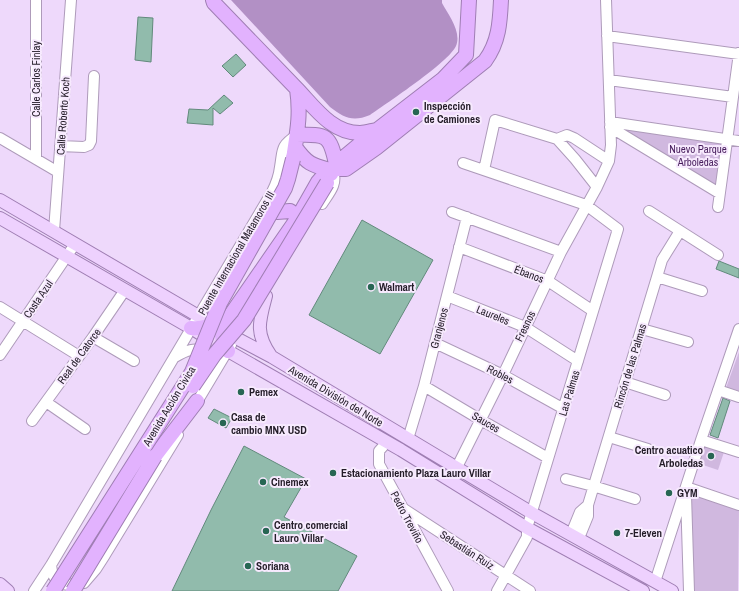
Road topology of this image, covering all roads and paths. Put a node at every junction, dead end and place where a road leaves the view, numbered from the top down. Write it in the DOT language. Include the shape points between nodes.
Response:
graph roads {
  1 [pos="36,0"];
  2 [pos="71,0"];
  3 [pos="213,0"];
  4 [pos="470,0"];
  5 [pos="501,0"];
  6 [pos="606,0"];
  7 [pos="607,36"];
  8 [pos="739,53"];
  9 [pos="466,55"];
  10 [pos="94,76"];
  11 [pos="464,78"];
  12 [pos="609,80"];
  13 [pos="297,89"];
  14 [pos="732,97"];
  15 [pos="610,124"];
  16 [pos="377,130"];
  17 [pos="0,138"];
  18 [pos="557,139"];
  19 [pos="727,139"];
  20 [pos="739,141"];
  21 [pos="60,146"];
  22 [pos="296,148"];
  23 [pos="36,159"];
  24 [pos="609,161"];
  25 [pos="463,163"];
  26 [pos="484,170"];
  27 [pos="58,172"];
  28 [pos="332,172"];
  29 [pos="596,187"];
  30 [pos="719,193"];
  31 [pos="0,200"];
  32 [pos="586,205"];
  33 [pos="718,207"];
  34 [pos="649,211"];
  35 [pos="277,212"];
  36 [pos="452,212"];
  37 [pos="0,218"];
  38 [pos="467,218"];
  39 [pos="297,219"];
  40 [pos="680,231"];
  41 [pos="54,232"];
  42 [pos="75,244"];
  43 [pos="459,247"];
  44 [pos="561,252"];
  45 [pos="718,255"];
  46 [pos="67,256"];
  47 [pos="657,276"];
  48 [pos="548,281"];
  49 [pos="125,290"];
  50 [pos="702,291"];
  51 [pos="266,296"];
  52 [pos="447,296"];
  53 [pos="0,307"];
  54 [pos="593,311"];
  55 [pos="199,315"];
  56 [pos="23,321"];
  57 [pos="217,326"];
  58 [pos="525,327"];
  59 [pos="191,328"];
  60 [pos="642,328"];
  61 [pos="739,329"];
  62 [pos="93,337"];
  63 [pos="236,338"];
  64 [pos="688,342"];
  65 [pos="435,343"];
  66 [pos="228,351"];
  67 [pos="0,354"];
  68 [pos="79,356"];
  69 [pos="272,357"];
  70 [pos="174,358"];
  71 [pos="134,361"];
  72 [pos="578,361"];
  73 [pos="502,375"];
  74 [pos="212,377"];
  75 [pos="625,382"];
  76 [pos="424,386"];
  77 [pos="718,390"];
  78 [pos="665,395"];
  79 [pos="739,397"];
  80 [pos="197,401"];
  81 [pos="46,402"];
  82 [pos="564,410"];
  83 [pos="480,420"];
  84 [pos="32,421"];
  85 [pos="382,423"];
  86 [pos="85,429"];
  87 [pos="375,435"];
  88 [pos="609,437"];
  89 [pos="408,439"];
  90 [pos="701,440"];
  91 [pos="387,442"];
  92 [pos="648,449"];
  93 [pos="739,452"];
  94 [pos="548,458"];
  95 [pos="457,467"];
  96 [pos="566,479"];
  97 [pos="593,486"];
  98 [pos="686,487"];
  99 [pos="635,499"];
  100 [pos="739,505"];
  101 [pos="404,509"];
  102 [pos="532,513"];
  103 [pos="527,528"];
  104 [pos="575,536"];
  105 [pos="51,565"];
  106 [pos="506,575"];
  107 [pos="85,581"];
  108 [pos="655,582"];
  109 [pos="0,584"];
  110 [pos="8,591"];
  111 [pos="34,591"];
  112 [pos="53,591"];
  113 [pos="64,591"];
  114 [pos="72,591"];
  115 [pos="78,591"];
  116 [pos="448,591"];
  117 [pos="497,591"];
  118 [pos="530,591"];
  119 [pos="643,591"];
  120 [pos="672,591"];
  121 [pos="689,591"];
  1 -- 23 [label="street, Calle Carlos Finlay"];
  2 -- 21 [label="street, Calle Roberto Koch"];
  3 -- 13 [label="highway"];
  4 -- 9 [label="highway"];
  5 -- 11 [label="highway" via="499,29 491,52 485,61"];
  6 -- 7 [label="street"];
  7 -- 8 [label="street"];
  7 -- 12 [label="street"];
  8 -- 14 [label="street"];
  9 -- 11 [label="highway"];
  9 -- 16 [label="highway" via="443,79"];
  10 -- 21 [label="street" via="91,141 84,147"];
  11 -- 28 [label="highway" via="346,169"];
  12 -- 14 [label="street"];
  12 -- 15 [label="street"];
  13 -- 16 [label="highway" via="322,116 342,130 361,133"];
  13 -- 22 [label="highway" via="300,105"];
  14 -- 19 [label="street"];
  15 -- 19 [label="street"];
  15 -- 24 [label="street"];
  15 -- 30 [label="street"];
  16 -- 28 [label="highway"];
  17 -- 23 [label="street"];
  18 -- 24 [label="street" via="567,135"];
  18 -- 26 [label="street" via="495,120"];
  18 -- 29 [label="street" via="576,159"];
  19 -- 20 [label="street"];
  19 -- 30 [label="street"];
  21 -- 27 [label="street, Calle Roberto Koch"];
  22 -- 28 [label="highway" via="311,164"];
  22 -- 28 [label="highway" via="314,135 324,137 332,146"];
  22 -- 35 [label="highway" via="297,170"];
  22 -- 55 [label="street, Puente Internacional Matamoros III" via="288,140 282,150 275,186"];
  22 -- 112 [label="highway, Avenida Acción Civica, bridge" via="285,188 220,303 192,372"];
  23 -- 27 [label="street"];
  24 -- 29 [label="street, Fresnos"];
  25 -- 26 [label="street"];
  26 -- 32 [label="street"];
  27 -- 41 [label="street, Calle Roberto Koch"];
  28 -- 39 [label="highway" via="324,175 318,182"];
  28 -- 51 [label="street, Avenida Acción Civica" via="335,182 332,188"];
  28 -- 113 [label="highway, Avenida Acción Civica, bridge" via="244,320 198,377"];
  29 -- 32 [label="street, Fresnos"];
  30 -- 33 [label="street"];
  31 -- 41 [label="main road, Avenida División del Norte"];
  32 -- 44 [label="street, Fresnos"];
  32 -- 54 [label="street, Las Palmas" via="618,229"];
  34 -- 40 [label="street"];
  35 -- 39 [label="highway" via="290,211"];
  35 -- 57 [label="highway"];
  36 -- 38 [label="street"];
  37 -- 46 [label="main road, Avenida División del Norte"];
  38 -- 43 [label="street, Granjenos"];
  38 -- 44 [label="street"];
  39 -- 57 [label="highway"];
  40 -- 45 [label="street"];
  40 -- 47 [label="street, Rincón de las Palmas" via="662,260"];
  41 -- 42 [label="main road, Avenida División del Norte"];
  42 -- 46 [label="street, Costa Azul"];
  42 -- 55 [label="main road, Avenida División del Norte"];
  43 -- 48 [label="street, Ébanos"];
  43 -- 52 [label="street, Granjenos"];
  44 -- 48 [label="street, Fresnos"];
  46 -- 49 [label="main road, Avenida División del Norte"];
  46 -- 56 [label="street, Costa Azul"];
  47 -- 50 [label="street"];
  47 -- 60 [label="street, Rincón de las Palmas"];
  48 -- 54 [label="street, Ébanos"];
  48 -- 58 [label="street, Fresnos"];
  49 -- 59 [label="main road, Avenida División del Norte"];
  49 -- 62 [label="street, Real de Catorce"];
  51 -- 63 [label="street, Avenida Acción Civica"];
  51 -- 69 [label="main road" via="260,319 260,333 264,346"];
  52 -- 58 [label="street, Laureles"];
  52 -- 65 [label="street, Granjenos"];
  53 -- 56 [label="street"];
  54 -- 72 [label="street, Las Palmas"];
  55 -- 57 [label="main road, Avenida División del Norte"];
  55 -- 59 [label="street, Puente Internacional Matamoros III"];
  56 -- 67 [label="street, Costa Azul"];
  56 -- 68 [label="street"];
  57 -- 59 [label="highway"];
  57 -- 63 [label="main road, Avenida División del Norte"];
  57 -- 66 [label="highway"];
  58 -- 72 [label="street, Laureles"];
  58 -- 73 [label="street, Fresnos"];
  59 -- 66 [label="main road, Avenida División del Norte"];
  59 -- 70 [label="street, Avenida Acción Civica"];
  60 -- 64 [label="street"];
  60 -- 75 [label="street, Rincón de las Palmas"];
  61 -- 77 [label="street"];
  62 -- 68 [label="street, Real de Catorce"];
  62 -- 71 [label="street"];
  63 -- 66 [label="street, Avenida Acción Civica"];
  63 -- 69 [label="main road, Avenida División del Norte"];
  65 -- 73 [label="street, Robles"];
  65 -- 76 [label="street, Granjenos"];
  66 -- 74 [label="street, Avenida Acción Civica"];
  66 -- 87 [label="main road, Avenida División del Norte"];
  68 -- 81 [label="street, Real de Catorce"];
  69 -- 85 [label="main road, Avenida División del Norte"];
  70 -- 74 [label="street" via="189,350 202,350 212,361"];
  70 -- 105 [label="street, Avenida Acción Civica"];
  72 -- 82 [label="street, Las Palmas"];
  73 -- 82 [label="street, Robles"];
  73 -- 83 [label="street, Fresnos"];
  74 -- 80 [label="street, Avenida Acción Civica"];
  75 -- 78 [label="street"];
  75 -- 88 [label="street, Rincón de las Palmas"];
  76 -- 83 [label="street, Sauces"];
  76 -- 89 [label="street, Granjenos"];
  77 -- 79 [label="street"];
  77 -- 90 [label="street"];
  80 -- 107 [label="street, Avenida Acción Civica" via="105,555"];
  80 -- 114 [label="highway, bridge" via="155,456"];
  81 -- 84 [label="street, Real de Catorce"];
  81 -- 86 [label="street"];
  82 -- 94 [label="street, Las Palmas"];
  83 -- 94 [label="street, Sauces"];
  83 -- 95 [label="street, Fresnos"];
  85 -- 87 [label="main road"];
  85 -- 89 [label="main road, Avenida División del Norte"];
  87 -- 91 [label="main road, Avenida División del Norte"];
  88 -- 92 [label="street"];
  88 -- 97 [label="street, Rincón de las Palmas"];
  89 -- 95 [label="main road, Avenida División del Norte"];
  90 -- 93 [label="street"];
  90 -- 98 [label="street"];
  91 -- 101 [label="street, Pedro Treviño" via="380,451 379,464"];
  91 -- 103 [label="main road, Avenida División del Norte"];
  94 -- 102 [label="street, Las Palmas"];
  95 -- 102 [label="main road, Avenida División del Norte"];
  96 -- 97 [label="street"];
  97 -- 99 [label="street"];
  97 -- 104 [label="street, Rincón de las Palmas" via="588,516"];
  98 -- 100 [label="street"];
  98 -- 108 [label="street"];
  98 -- 121 [label="street"];
  101 -- 106 [label="street, Sebastián Ruíz"];
  101 -- 116 [label="street, Pedro Treviño"];
  102 -- 103 [label="street, Las Palmas"];
  102 -- 104 [label="main road, Avenida División del Norte"];
  103 -- 106 [label="street, Las Palmas" via="527,538"];
  103 -- 119 [label="main road, Avenida División del Norte"];
  104 -- 108 [label="main road, Avenida División del Norte"];
  105 -- 107 [label="street" via="54,578 62,584 71,585"];
  105 -- 111 [label="street, Avenida Acción Civica"];
  106 -- 117 [label="street, Las Palmas"];
  106 -- 118 [label="street, Sebastián Ruíz"];
  107 -- 115 [label="street, Avenida Acción Civica"];
  108 -- 120 [label="main road, Avenida División del Norte"];
  109 -- 110 [label="main road"];
}
